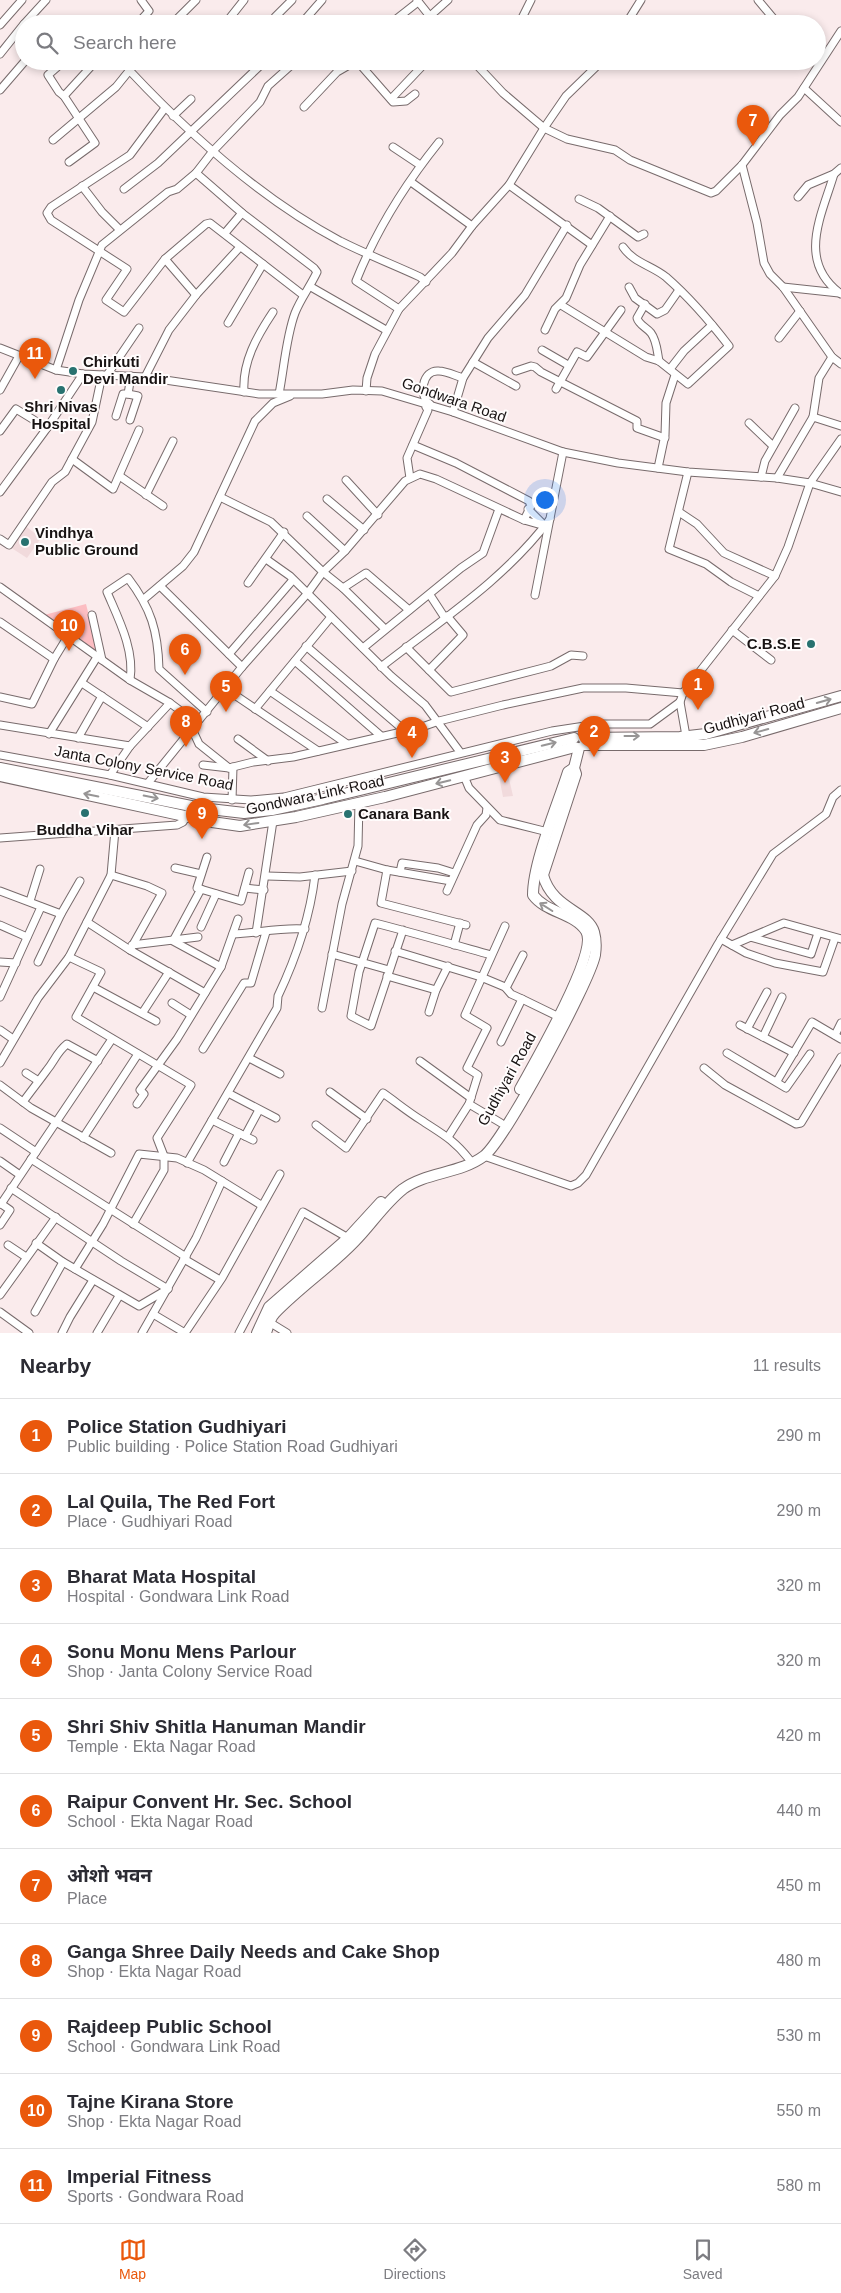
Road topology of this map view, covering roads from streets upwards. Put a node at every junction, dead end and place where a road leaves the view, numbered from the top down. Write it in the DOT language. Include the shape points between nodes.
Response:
graph roads {
  1 [pos="22,0"];
  2 [pos="46,0"];
  3 [pos="140,0"];
  4 [pos="182,0"];
  5 [pos="196,0"];
  6 [pos="244,0"];
  7 [pos="292,0"];
  8 [pos="322,0"];
  9 [pos="448,0"];
  10 [pos="531,0"];
  11 [pos="641,0"];
  12 [pos="758,0"];
  13 [pos="417,1"];
  14 [pos="189,6"];
  15 [pos="32,15"];
  16 [pos="145,15"];
  17 [pos="180,15"];
  18 [pos="232,15"];
  19 [pos="277,15"];
  20 [pos="309,15"];
  21 [pos="401,15"];
  22 [pos="428,15"];
  23 [pos="431,15"];
  24 [pos="522,15"];
  25 [pos="632,15"];
  26 [pos="770,15"];
  27 [pos="0,25"];
  28 [pos="841,31"];
  29 [pos="15,35"];
  30 [pos="826,50"];
  31 [pos="0,54"];
  32 [pos="17,70"];
  33 [pos="54,70"];
  34 [pos="88,70"];
  35 [pos="256,70"];
  36 [pos="286,70"];
  37 [pos="341,70"];
  38 [pos="365,70"];
  39 [pos="418,70"];
  40 [pos="481,70"];
  41 [pos="593,70"];
  42 [pos="813,70"];
  43 [pos="130,71"];
  44 [pos="804,88"];
  45 [pos="0,90"];
  46 [pos="416,94"];
  47 [pos="64,96"];
  48 [pos="191,99"];
  49 [pos="391,99"];
  50 [pos="304,107"];
  51 [pos="165,108"];
  52 [pos="173,116"];
  53 [pos="80,119"];
  54 [pos="841,122"];
  55 [pos="544,128"];
  56 [pos="192,132"];
  57 [pos="53,140"];
  58 [pos="439,142"];
  59 [pos="393,147"];
  60 [pos="213,151"];
  61 [pos="69,162"];
  62 [pos="420,165"];
  63 [pos="742,165"];
  64 [pos="841,168"];
  65 [pos="196,173"];
  66 [pos="834,174"];
  67 [pos="411,182"];
  68 [pos="510,184"];
  69 [pos="82,186"];
  70 [pos="124,189"];
  71 [pos="798,197"];
  72 [pos="580,199"];
  73 [pos="242,213"];
  74 [pos="610,216"];
  75 [pos="567,225"];
  76 [pos="472,226"];
  77 [pos="119,229"];
  78 [pos="225,233"];
  79 [pos="644,234"];
  80 [pos="592,245"];
  81 [pos="240,247"];
  82 [pos="622,247"];
  83 [pos="99,252"];
  84 [pos="369,254"];
  85 [pos="165,259"];
  86 [pos="262,264"];
  87 [pos="426,282"];
  88 [pos="311,287"];
  89 [pos="629,287"];
  90 [pos="783,287"];
  91 [pos="679,290"];
  92 [pos="840,292"];
  93 [pos="196,295"];
  94 [pos="303,295"];
  95 [pos="841,302"];
  96 [pos="645,304"];
  97 [pos="561,305"];
  98 [pos="399,309"];
  99 [pos="621,310"];
  100 [pos="800,311"];
  101 [pos="273,312"];
  102 [pos="228,323"];
  103 [pos="712,325"];
  104 [pos="139,328"];
  105 [pos="386,330"];
  106 [pos="545,330"];
  107 [pos="604,333"];
  108 [pos="779,338"];
  109 [pos="0,348"];
  110 [pos="542,350"];
  111 [pos="19,356"];
  112 [pos="832,357"];
  113 [pos="659,361"];
  114 [pos="473,362"];
  115 [pos="841,364"];
  116 [pos="568,365"];
  117 [pos="56,370"];
  118 [pos="516,371"];
  119 [pos="673,372"];
  120 [pos="83,374"];
  121 [pos="104,375"];
  122 [pos="131,376"];
  123 [pos="145,377"];
  124 [pos="463,378"];
  125 [pos="560,380"];
  126 [pos="516,386"];
  127 [pos="0,390"];
  128 [pos="556,390"];
  129 [pos="366,391"];
  130 [pos="244,392"];
  131 [pos="128,394"];
  132 [pos="279,394"];
  133 [pos="293,394"];
  134 [pos="430,404"];
  135 [pos="795,408"];
  136 [pos="453,412"];
  137 [pos="116,416"];
  138 [pos="813,416"];
  139 [pos="130,420"];
  140 [pos="749,423"];
  141 [pos="841,426"];
  142 [pos="47,428"];
  143 [pos="139,430"];
  144 [pos="0,431"];
  145 [pos="665,438"];
  146 [pos="841,439"];
  147 [pos="173,441"];
  148 [pos="413,445"];
  149 [pos="773,446"];
  150 [pos="563,452"];
  151 [pos="72,460"];
  152 [pos="658,468"];
  153 [pos="688,472"];
  154 [pos="121,477"];
  155 [pos="410,478"];
  156 [pos="761,478"];
  157 [pos="777,478"];
  158 [pos="346,480"];
  159 [pos="810,483"];
  160 [pos="0,492"];
  161 [pos="841,492"];
  162 [pos="146,495"];
  163 [pos="220,497"];
  164 [pos="327,499"];
  165 [pos="163,506"];
  166 [pos="500,509"];
  167 [pos="528,510"];
  168 [pos="679,512"];
  169 [pos="378,514"];
  170 [pos="307,516"];
  171 [pos="550,519"];
  172 [pos="524,520"];
  173 [pos="545,526"];
  174 [pos="364,530"];
  175 [pos="284,532"];
  176 [pos="0,539"];
  177 [pos="345,551"];
  178 [pos="266,559"];
  179 [pos="323,572"];
  180 [pos="775,576"];
  181 [pos="292,581"];
  182 [pos="248,583"];
  183 [pos="160,586"];
  184 [pos="0,587"];
  185 [pos="343,588"];
  186 [pos="307,594"];
  187 [pos="430,595"];
  188 [pos="535,595"];
  189 [pos="760,596"];
  190 [pos="144,599"];
  191 [pos="409,610"];
  192 [pos="92,615"];
  193 [pos="331,617"];
  194 [pos="446,617"];
  195 [pos="0,623"];
  196 [pos="385,629"];
  197 [pos="732,630"];
  198 [pos="68,636"];
  199 [pos="306,646"];
  200 [pos="406,647"];
  201 [pos="363,648"];
  202 [pos="230,654"];
  203 [pos="583,656"];
  204 [pos="100,658"];
  205 [pos="54,659"];
  206 [pos="772,660"];
  207 [pos="295,661"];
  208 [pos="242,667"];
  209 [pos="381,667"];
  210 [pos="429,670"];
  211 [pos="130,680"];
  212 [pos="82,683"];
  213 [pos="226,689"];
  214 [pos="270,691"];
  215 [pos="683,693"];
  216 [pos="102,696"];
  217 [pos="841,696"];
  218 [pos="0,697"];
  219 [pos="680,702"];
  220 [pos="170,703"];
  221 [pos="841,708"];
  222 [pos="255,709"];
  223 [pos="207,712"];
  224 [pos="438,721"];
  225 [pos="0,725"];
  226 [pos="195,726"];
  227 [pos="148,727"];
  228 [pos="405,731"];
  229 [pos="49,734"];
  230 [pos="382,736"];
  231 [pos="686,736"];
  232 [pos="78,738"];
  233 [pos="238,738"];
  234 [pos="578,740"];
  235 [pos="347,744"];
  236 [pos="130,746"];
  237 [pos="318,752"];
  238 [pos="460,752"];
  239 [pos="0,756"];
  240 [pos="268,760"];
  241 [pos="203,765"];
  242 [pos="0,768"];
  243 [pos="231,768"];
  244 [pos="574,768"];
  245 [pos="0,776"];
  246 [pos="110,776"];
  247 [pos="464,776"];
  248 [pos="148,783"];
  249 [pos="841,790"];
  250 [pos="232,800"];
  251 [pos="359,802"];
  252 [pos="190,805"];
  253 [pos="487,808"];
  254 [pos="186,816"];
  255 [pos="273,821"];
  256 [pos="115,830"];
  257 [pos="548,832"];
  258 [pos="0,838"];
  259 [pos="207,856"];
  260 [pos="355,861"];
  261 [pos="175,868"];
  262 [pos="40,869"];
  263 [pos="387,870"];
  264 [pos="352,871"];
  265 [pos="249,872"];
  266 [pos="400,872"];
  267 [pos="454,873"];
  268 [pos="202,874"];
  269 [pos="110,875"];
  270 [pos="315,875"];
  271 [pos="266,876"];
  272 [pos="80,881"];
  273 [pos="451,881"];
  274 [pos="245,888"];
  275 [pos="201,889"];
  276 [pos="264,890"];
  277 [pos="0,891"];
  278 [pos="447,891"];
  279 [pos="216,894"];
  280 [pos="30,900"];
  281 [pos="41,907"];
  282 [pos="61,914"];
  283 [pos="238,919"];
  284 [pos="87,922"];
  285 [pos="0,926"];
  286 [pos="201,926"];
  287 [pos="505,926"];
  288 [pos="305,929"];
  289 [pos="403,930"];
  290 [pos="266,932"];
  291 [pos="256,933"];
  292 [pos="818,933"];
  293 [pos="234,934"];
  294 [pos="750,936"];
  295 [pos="27,937"];
  296 [pos="198,937"];
  297 [pos="838,938"];
  298 [pos="721,939"];
  299 [pos="173,941"];
  300 [pos="454,945"];
  301 [pos="732,945"];
  302 [pos="131,948"];
  303 [pos="395,952"];
  304 [pos="332,954"];
  305 [pos="491,955"];
  306 [pos="523,955"];
  307 [pos="69,957"];
  308 [pos="589,960"];
  309 [pos="0,962"];
  310 [pos="38,962"];
  311 [pos="16,963"];
  312 [pos="362,963"];
  313 [pos="448,966"];
  314 [pos="221,967"];
  315 [pos="169,972"];
  316 [pos="388,973"];
  317 [pos="481,977"];
  318 [pos="93,987"];
  319 [pos="506,988"];
  320 [pos="436,990"];
  321 [pos="767,992"];
  322 [pos="205,993"];
  323 [pos="0,997"];
  324 [pos="782,997"];
  325 [pos="522,999"];
  326 [pos="172,1003"];
  327 [pos="322,1008"];
  328 [pos="143,1012"];
  329 [pos="429,1012"];
  330 [pos="191,1015"];
  331 [pos="559,1016"];
  332 [pos="156,1020"];
  333 [pos="841,1024"];
  334 [pos="0,1030"];
  335 [pos="763,1037"];
  336 [pos="838,1037"];
  337 [pos="14,1039"];
  338 [pos="112,1039"];
  339 [pos="501,1042"];
  340 [pos="203,1050"];
  341 [pos="727,1053"];
  342 [pos="794,1053"];
  343 [pos="138,1054"];
  344 [pos="810,1054"];
  345 [pos="249,1058"];
  346 [pos="841,1058"];
  347 [pos="98,1061"];
  348 [pos="420,1061"];
  349 [pos="0,1063"];
  350 [pos="157,1066"];
  351 [pos="704,1068"];
  352 [pos="26,1073"];
  353 [pos="280,1074"];
  354 [pos="37,1080"];
  355 [pos="777,1081"];
  356 [pos="0,1085"];
  357 [pos="330,1092"];
  358 [pos="228,1093"];
  359 [pos="470,1101"];
  360 [pos="23,1102"];
  361 [pos="137,1104"];
  362 [pos="259,1110"];
  363 [pos="276,1118"];
  364 [pos="367,1119"];
  365 [pos="212,1120"];
  366 [pos="56,1123"];
  367 [pos="501,1123"];
  368 [pos="316,1125"];
  369 [pos="0,1128"];
  370 [pos="242,1135"];
  371 [pos="448,1137"];
  372 [pos="83,1138"];
  373 [pos="253,1140"];
  374 [pos="36,1152"];
  375 [pos="111,1153"];
  376 [pos="164,1156"];
  377 [pos="484,1156"];
  378 [pos="31,1159"];
  379 [pos="469,1159"];
  380 [pos="0,1161"];
  381 [pos="187,1162"];
  382 [pos="224,1162"];
  383 [pos="280,1174"];
  384 [pos="20,1175"];
  385 [pos="222,1182"];
  386 [pos="11,1188"];
  387 [pos="0,1204"];
  388 [pos="261,1205"];
  389 [pos="110,1211"];
  390 [pos="56,1217"];
  391 [pos="133,1224"];
  392 [pos="0,1225"];
  393 [pos="352,1240"];
  394 [pos="92,1241"];
  395 [pos="36,1243"];
  396 [pos="8,1245"];
  397 [pos="26,1257"];
  398 [pos="185,1258"];
  399 [pos="63,1262"];
  400 [pos="75,1269"];
  401 [pos="93,1280"];
  402 [pos="220,1280"];
  403 [pos="168,1289"];
  404 [pos="0,1295"];
  405 [pos="119,1296"];
  406 [pos="0,1312"];
  407 [pos="36,1312"];
  408 [pos="154,1314"];
  409 [pos="269,1322"];
  410 [pos="29,1333"];
  411 [pos="62,1333"];
  412 [pos="97,1333"];
  413 [pos="142,1333"];
  414 [pos="239,1333"];
  415 [pos="257,1333"];
  416 [pos="266,1333"];
  417 [pos="287,1333"];
  1 -- 27 [label="street"];
  2 -- 15 [label="street"];
  3 -- 16 [label="street" via="149,11"];
  4 -- 14 [label="street"];
  5 -- 14 [label="street"];
  6 -- 18 [label="street"];
  7 -- 19 [label="street"];
  8 -- 20 [label="street"];
  9 -- 23 [label="street"];
  10 -- 24 [label="street"];
  11 -- 25 [label="street"];
  12 -- 26 [label="street"];
  13 -- 21 [label="street"];
  13 -- 22 [label="street"];
  14 -- 17 [label="street"];
  28 -- 30 [label="street"];
  29 -- 31 [label="street"];
  32 -- 45 [label="street"];
  33 -- 47 [label="street" via="48,75"];
  34 -- 47 [label="street"];
  35 -- 56 [label="street"];
  36 -- 60 [label="street" via="268,86 260,102"];
  37 -- 50 [label="street"];
  38 -- 49 [label="street"];
  39 -- 49 [label="street"];
  40 -- 55 [label="street"];
  41 -- 55 [label="street" via="566,96"];
  42 -- 44 [label="street"];
  43 -- 51 [label="street"];
  43 -- 53 [label="street"];
  44 -- 54 [label="street"];
  44 -- 63 [label="street"];
  46 -- 49 [label="street" via="401,102"];
  47 -- 53 [label="street"];
  48 -- 52 [label="street"];
  51 -- 52 [label="street"];
  51 -- 69 [label="street" via="130,155"];
  52 -- 56 [label="street"];
  53 -- 57 [label="street"];
  53 -- 61 [label="street" via="95,143"];
  55 -- 63 [label="street" via="567,139 615,150 630,160 711,193"];
  55 -- 68 [label="street"];
  56 -- 60 [label="street"];
  56 -- 70 [label="street" via="158,164"];
  58 -- 62 [label="street"];
  59 -- 62 [label="street"];
  60 -- 65 [label="street"];
  60 -- 84 [label="street" via="270,197"];
  62 -- 67 [label="street"];
  63 -- 90 [label="street" via="764,263"];
  64 -- 66 [label="street"];
  65 -- 73 [label="street"];
  65 -- 77 [label="street"];
  66 -- 71 [label="street" via="808,186"];
  66 -- 92 [label="street" via="818,222 814,250 823,273"];
  67 -- 76 [label="street"];
  67 -- 84 [label="street" via="391,210"];
  68 -- 75 [label="street"];
  68 -- 76 [label="street"];
  69 -- 77 [label="street"];
  69 -- 83 [label="street" via="50,207 47,213 51,220"];
  72 -- 74 [label="street"];
  73 -- 78 [label="street"];
  73 -- 88 [label="street" via="314,268 317,272"];
  74 -- 79 [label="street" via="634,235"];
  74 -- 80 [label="street"];
  75 -- 80 [label="street"];
  75 -- 114 [label="street" via="525,295 488,338"];
  76 -- 87 [label="street"];
  77 -- 83 [label="street"];
  78 -- 81 [label="street"];
  78 -- 85 [label="street" via="210,223 206,224"];
  80 -- 97 [label="street"];
  81 -- 86 [label="street"];
  81 -- 93 [label="street"];
  82 -- 91 [label="street" via="632,259 654,269"];
  83 -- 85 [label="street" via="127,269 106,300 124,312"];
  83 -- 117 [label="street"];
  84 -- 87 [label="street" via="420,276"];
  84 -- 98 [label="street" via="356,281"];
  85 -- 93 [label="street"];
  86 -- 94 [label="street"];
  86 -- 102 [label="street"];
  87 -- 98 [label="street"];
  88 -- 94 [label="street"];
  88 -- 105 [label="street"];
  89 -- 96 [label="street" via="635,298"];
  90 -- 92 [label="street"];
  90 -- 100 [label="street"];
  91 -- 96 [label="street" via="658,314"];
  91 -- 103 [label="street" via="698,306"];
  92 -- 95 [label="street"];
  93 -- 123 [label="street" via="169,330"];
  94 -- 132 [label="street" via="294,316"];
  96 -- 113 [label="street" via="637,318 656,342"];
  97 -- 106 [label="street"];
  97 -- 107 [label="street"];
  98 -- 105 [label="street"];
  99 -- 107 [label="street"];
  100 -- 108 [label="street"];
  100 -- 112 [label="street"];
  101 -- 130 [label="street" via="256,338 243,377"];
  103 -- 119 [label="street" via="684,351"];
  103 -- 119 [label="street" via="728,346 688,384"];
  104 -- 121 [label="street"];
  105 -- 129 [label="street" via="367,378"];
  107 -- 113 [label="street"];
  107 -- 116 [label="street" via="587,358 577,352"];
  109 -- 111 [label="street, Gondwara Road"];
  110 -- 116 [label="street"];
  111 -- 117 [label="street, Gondwara Road"];
  111 -- 127 [label="street"];
  112 -- 115 [label="street"];
  112 -- 138 [label="street" via="819,378"];
  113 -- 119 [label="street"];
  114 -- 124 [label="street"];
  114 -- 126 [label="street"];
  116 -- 125 [label="street"];
  117 -- 120 [label="street, Gondwara Road"];
  118 -- 125 [label="street" via="532,366"];
  119 -- 145 [label="street" via="666,403"];
  120 -- 121 [label="street, Gondwara Road"];
  120 -- 142 [label="street"];
  121 -- 122 [label="street, Gondwara Road"];
  121 -- 151 [label="street" via="92,422"];
  122 -- 123 [label="street, Gondwara Road"];
  122 -- 131 [label="street"];
  123 -- 130 [label="street, Gondwara Road"];
  124 -- 134 [label="street" via="439,370 428,375 422,394"];
  124 -- 136 [label="street"];
  125 -- 128 [label="street"];
  125 -- 145 [label="street" via="611,410 637,421 637,428"];
  129 -- 133 [label="street, Gondwara Road"];
  129 -- 134 [label="street, Gondwara Road" via="382,391"];
  130 -- 132 [label="street, Gondwara Road"];
  131 -- 137 [label="street" via="123,394"];
  131 -- 139 [label="street" via="138,396"];
  132 -- 133 [label="street, Gondwara Road"];
  133 -- 163 [label="street" via="273,403 255,421"];
  134 -- 136 [label="street, Gondwara Road"];
  134 -- 148 [label="street" via="426,407 428,410"];
  135 -- 149 [label="street"];
  136 -- 150 [label="street, Gondwara Road"];
  138 -- 141 [label="street"];
  138 -- 157 [label="street"];
  140 -- 149 [label="street"];
  142 -- 144 [label="street" via="16,408"];
  142 -- 160 [label="street"];
  143 -- 154 [label="street"];
  145 -- 152 [label="street"];
  146 -- 159 [label="street"];
  147 -- 162 [label="street"];
  148 -- 155 [label="street" via="407,458"];
  148 -- 167 [label="street" via="529,501 531,506"];
  149 -- 156 [label="street"];
  150 -- 152 [label="street, Gondwara Road"];
  150 -- 171 [label="street"];
  151 -- 154 [label="street" via="113,489"];
  151 -- 176 [label="street" via="65,472 52,482 9,545"];
  152 -- 153 [label="street, Gondwara Road"];
  153 -- 156 [label="street, Gondwara Road"];
  153 -- 168 [label="street"];
  154 -- 162 [label="street"];
  155 -- 166 [label="street" via="420,474 436,479"];
  155 -- 169 [label="street"];
  156 -- 157 [label="street, Gondwara Road"];
  157 -- 159 [label="street, Gondwara Road"];
  158 -- 169 [label="street"];
  159 -- 161 [label="street, Gondwara Road"];
  159 -- 180 [label="street"];
  162 -- 165 [label="street"];
  163 -- 175 [label="street" via="271,522"];
  163 -- 183 [label="street" via="194,552"];
  164 -- 174 [label="street"];
  166 -- 172 [label="street"];
  166 -- 187 [label="street" via="483,553"];
  167 -- 172 [label="street"];
  167 -- 173 [label="street"];
  168 -- 180 [label="street" via="697,524 724,553"];
  168 -- 189 [label="street" via="669,549 706,564 731,582"];
  169 -- 174 [label="street"];
  170 -- 177 [label="street"];
  171 -- 173 [label="street"];
  171 -- 188 [label="street"];
  172 -- 173 [label="street"];
  173 -- 194 [label="street" via="509,567"];
  174 -- 177 [label="street"];
  175 -- 178 [label="street"];
  175 -- 179 [label="street"];
  177 -- 179 [label="street"];
  178 -- 181 [label="street" via="290,576"];
  178 -- 182 [label="street"];
  179 -- 185 [label="street"];
  179 -- 186 [label="street"];
  180 -- 189 [label="street"];
  181 -- 186 [label="street"];
  181 -- 202 [label="street"];
  183 -- 190 [label="street"];
  183 -- 202 [label="street"];
  184 -- 198 [label="street"];
  185 -- 191 [label="street" via="366,573"];
  185 -- 196 [label="street"];
  186 -- 193 [label="street"];
  186 -- 208 [label="street"];
  187 -- 191 [label="street"];
  187 -- 194 [label="street"];
  189 -- 197 [label="street"];
  190 -- 211 [label="street" via="128,578 107,592 124,631"];
  190 -- 223 [label="street" via="158,641 159,668"];
  191 -- 196 [label="street"];
  192 -- 204 [label="street"];
  193 -- 199 [label="street"];
  193 -- 201 [label="street"];
  194 -- 200 [label="street"];
  194 -- 210 [label="street" via="463,636"];
  195 -- 205 [label="street"];
  196 -- 201 [label="street"];
  197 -- 206 [label="street"];
  197 -- 215 [label="street"];
  198 -- 204 [label="street"];
  198 -- 205 [label="street"];
  199 -- 207 [label="street"];
  199 -- 228 [label="street"];
  200 -- 209 [label="street"];
  200 -- 210 [label="street"];
  201 -- 209 [label="street"];
  202 -- 208 [label="street"];
  203 -- 210 [label="street" via="571,655 551,666 451,692"];
  204 -- 211 [label="street"];
  204 -- 212 [label="street"];
  205 -- 218 [label="street" via="32,704"];
  207 -- 214 [label="street"];
  207 -- 230 [label="street"];
  208 -- 213 [label="street"];
  209 -- 224 [label="street" via="425,705"];
  211 -- 220 [label="street"];
  212 -- 216 [label="street"];
  212 -- 229 [label="street"];
  213 -- 222 [label="street"];
  213 -- 223 [label="street"];
  214 -- 222 [label="street"];
  214 -- 235 [label="street"];
  215 -- 219 [label="street"];
  215 -- 224 [label="street" via="583,688"];
  216 -- 227 [label="street"];
  216 -- 232 [label="street"];
  231 -- 217 [label="street, Gudhiyari Road, one-way" via="735,728"];
  219 -- 231 [label="street"];
  219 -- 234 [label="street, Janta Colony Service Road" via="650,724 598,724"];
  220 -- 226 [label="street"];
  220 -- 227 [label="street"];
  221 -- 234 [label="street, Gudhiyari Road, one-way" via="704,745"];
  222 -- 237 [label="street"];
  223 -- 226 [label="street"];
  224 -- 228 [label="street"];
  224 -- 238 [label="street"];
  225 -- 229 [label="street"];
  226 -- 243 [label="street" via="199,744"];
  226 -- 248 [label="street"];
  227 -- 236 [label="street"];
  228 -- 230 [label="street"];
  229 -- 232 [label="street"];
  230 -- 235 [label="street"];
  234 -- 231 [label="street, Gudhiyari Road, one-way"];
  232 -- 236 [label="street"];
  233 -- 240 [label="street"];
  234 -- 238 [label="street, Janta Colony Service Road"];
  234 -- 244 [label="street, Gudhiyari Road"];
  234 -- 247 [label="street, Gondwara Link Road"];
  252 -- 234 [label="street, Gondwara Link Road, one-way" via="244,813 272,810"];
  235 -- 237 [label="street"];
  236 -- 246 [label="street"];
  237 -- 240 [label="street"];
  238 -- 250 [label="street, Janta Colony Service Road" via="284,797"];
  239 -- 246 [label="street, Janta Colony Service Road"];
  240 -- 243 [label="street"];
  241 -- 243 [label="street"];
  242 -- 252 [label="street, Gondwara Link Road, one-way"];
  243 -- 250 [label="street"];
  244 -- 257 [label="street, Gudhiyari Road" via="568,772"];
  244 -- 308 [label="street, Gudhiyari Road" via="576,774 543,875 551,895 594,930 595,954"];
  254 -- 245 [label="street, Gondwara Link Road, one-way"];
  246 -- 248 [label="street, Janta Colony Service Road"];
  247 -- 251 [label="street, Gondwara Link Road, one-way"];
  247 -- 253 [label="street" via="469,788"];
  248 -- 250 [label="street, Janta Colony Service Road" via="173,791"];
  249 -- 298 [label="street" via="833,797 826,814 773,854"];
  251 -- 255 [label="street, Gondwara Link Road"];
  251 -- 260 [label="street"];
  252 -- 254 [label="street"];
  253 -- 257 [label="street" via="500,820"];
  253 -- 267 [label="street"];
  255 -- 254 [label="street, Gondwara Link Road, one-way" via="240,826"];
  254 -- 256 [label="street" via="177,825"];
  255 -- 271 [label="street"];
  256 -- 258 [label="street"];
  256 -- 269 [label="street"];
  308 -- 257 [label="street, Gudhiyari Road, one-way" via="586,931 544,907 533,895 533,884"];
  259 -- 268 [label="street"];
  260 -- 263 [label="street"];
  260 -- 264 [label="street"];
  261 -- 268 [label="street"];
  262 -- 280 [label="street"];
  263 -- 266 [label="street"];
  263 -- 300 [label="street" via="381,903 463,924"];
  264 -- 270 [label="street"];
  264 -- 304 [label="street"];
  265 -- 274 [label="street"];
  266 -- 267 [label="street" via="402,863"];
  266 -- 273 [label="street"];
  267 -- 273 [label="street"];
  268 -- 275 [label="street" via="197,888"];
  269 -- 284 [label="street"];
  269 -- 302 [label="street" via="162,893"];
  270 -- 271 [label="street"];
  270 -- 288 [label="street"];
  271 -- 276 [label="street"];
  272 -- 282 [label="street"];
  273 -- 278 [label="street"];
  274 -- 276 [label="street"];
  274 -- 279 [label="street" via="240,901"];
  275 -- 279 [label="street"];
  275 -- 299 [label="street"];
  276 -- 291 [label="street"];
  277 -- 280 [label="street"];
  279 -- 286 [label="street"];
  280 -- 281 [label="street"];
  281 -- 282 [label="street"];
  281 -- 295 [label="street"];
  282 -- 310 [label="street"];
  283 -- 293 [label="street"];
  284 -- 302 [label="street"];
  284 -- 307 [label="street"];
  285 -- 295 [label="street"];
  287 -- 305 [label="street"];
  288 -- 290 [label="street"];
  288 -- 345 [label="street" via="278,996 277,1008"];
  289 -- 300 [label="street"];
  289 -- 303 [label="street"];
  289 -- 312 [label="street" via="375,923"];
  290 -- 291 [label="street"];
  290 -- 340 [label="street" via="251,983 244,983"];
  291 -- 293 [label="street"];
  292 -- 294 [label="street" via="784,923"];
  292 -- 294 [label="street" via="811,954"];
  292 -- 297 [label="street"];
  293 -- 314 [label="street"];
  294 -- 301 [label="street"];
  295 -- 311 [label="street"];
  296 -- 299 [label="street"];
  297 -- 301 [label="street" via="822,972 775,963"];
  298 -- 301 [label="street"];
  298 -- 377 [label="street" via="586,1175 578,1183 571,1186"];
  299 -- 302 [label="street"];
  299 -- 314 [label="street"];
  300 -- 305 [label="street"];
  302 -- 315 [label="street"];
  303 -- 313 [label="street"];
  303 -- 316 [label="street"];
  304 -- 312 [label="street"];
  304 -- 327 [label="street"];
  305 -- 317 [label="street"];
  306 -- 319 [label="street"];
  307 -- 318 [label="street" via="100,972"];
  307 -- 337 [label="street" via="38,998"];
  308 -- 331 [label="street, Gudhiyari Road"];
  308 -- 377 [label="street, Gudhiyari Road" via="566,1020 506,1128"];
  309 -- 311 [label="street"];
  311 -- 323 [label="street"];
  312 -- 316 [label="street"];
  312 -- 316 [label="street" via="351,1016 371,1026"];
  313 -- 317 [label="street"];
  313 -- 320 [label="street"];
  314 -- 322 [label="street"];
  315 -- 322 [label="street"];
  315 -- 328 [label="street"];
  316 -- 320 [label="street"];
  317 -- 319 [label="street"];
  317 -- 359 [label="street" via="465,1015 487,1028 466,1068 478,1075"];
  318 -- 328 [label="street"];
  318 -- 338 [label="street" via="76,1017"];
  319 -- 325 [label="street"];
  320 -- 329 [label="street"];
  321 -- 335 [label="street" via="744,1027"];
  322 -- 330 [label="street"];
  324 -- 335 [label="street"];
  325 -- 331 [label="street"];
  325 -- 339 [label="street"];
  326 -- 330 [label="street"];
  328 -- 332 [label="street"];
  330 -- 350 [label="street"];
  331 -- 367 [label="street, Gudhiyari Road"];
  333 -- 336 [label="street"];
  334 -- 337 [label="street"];
  335 -- 342 [label="street"];
  336 -- 342 [label="street" via="812,1022"];
  337 -- 349 [label="street"];
  338 -- 343 [label="street"];
  338 -- 347 [label="street"];
  341 -- 355 [label="street"];
  342 -- 355 [label="street"];
  343 -- 350 [label="street"];
  343 -- 372 [label="street"];
  344 -- 355 [label="street" via="786,1088"];
  345 -- 353 [label="street"];
  345 -- 358 [label="street"];
  346 -- 351 [label="street" via="801,1123 796,1124 725,1085"];
  347 -- 354 [label="street" via="67,1044"];
  347 -- 366 [label="street"];
  348 -- 359 [label="street"];
  350 -- 361 [label="street" via="140,1090 144,1094"];
  350 -- 376 [label="street" via="191,1085 157,1138"];
  352 -- 354 [label="street"];
  354 -- 360 [label="street"];
  356 -- 360 [label="street"];
  357 -- 364 [label="street"];
  358 -- 362 [label="street"];
  358 -- 365 [label="street"];
  359 -- 367 [label="street"];
  359 -- 371 [label="street"];
  360 -- 366 [label="street"];
  362 -- 363 [label="street"];
  362 -- 370 [label="street"];
  364 -- 368 [label="street" via="346,1148"];
  364 -- 371 [label="street" via="383,1093"];
  365 -- 370 [label="street"];
  365 -- 381 [label="street"];
  366 -- 372 [label="street"];
  366 -- 374 [label="street"];
  367 -- 379 [label="street, Gudhiyari Road" via="480,1152"];
  369 -- 374 [label="street"];
  370 -- 373 [label="street"];
  370 -- 382 [label="street"];
  371 -- 379 [label="street"];
  372 -- 375 [label="street"];
  374 -- 378 [label="street"];
  376 -- 381 [label="street"];
  376 -- 389 [label="street" via="139,1154"];
  376 -- 391 [label="street" via="164,1170"];
  377 -- 393 [label="street, Gudhiyari Road" via="415,1182"];
  378 -- 384 [label="street"];
  378 -- 389 [label="street"];
  379 -- 393 [label="street, Gudhiyari Road" via="403,1182"];
  380 -- 384 [label="street"];
  381 -- 385 [label="street"];
  383 -- 388 [label="street"];
  384 -- 386 [label="street"];
  385 -- 388 [label="street"];
  385 -- 398 [label="street"];
  386 -- 387 [label="street"];
  386 -- 390 [label="street"];
  387 -- 392 [label="street" via="10,1210"];
  388 -- 402 [label="street"];
  389 -- 391 [label="street"];
  389 -- 394 [label="street"];
  390 -- 394 [label="street"];
  390 -- 395 [label="street"];
  391 -- 398 [label="street"];
  393 -- 409 [label="street, Gudhiyari Road"];
  393 -- 414 [label="street" via="303,1212"];
  393 -- 415 [label="street, Gudhiyari Road" via="269,1307"];
  394 -- 400 [label="street"];
  394 -- 403 [label="street"];
  395 -- 397 [label="street"];
  395 -- 399 [label="street"];
  396 -- 397 [label="street"];
  397 -- 404 [label="street"];
  398 -- 402 [label="street"];
  398 -- 403 [label="street"];
  399 -- 400 [label="street"];
  399 -- 407 [label="street"];
  400 -- 401 [label="street"];
  401 -- 405 [label="street"];
  401 -- 411 [label="street"];
  402 -- 408 [label="street" via="185,1333"];
  403 -- 405 [label="street" via="139,1306"];
  403 -- 408 [label="street"];
  405 -- 412 [label="street"];
  406 -- 410 [label="street"];
  408 -- 413 [label="street"];
  409 -- 416 [label="street, Gudhiyari Road"];
  409 -- 417 [label="street"];
}
